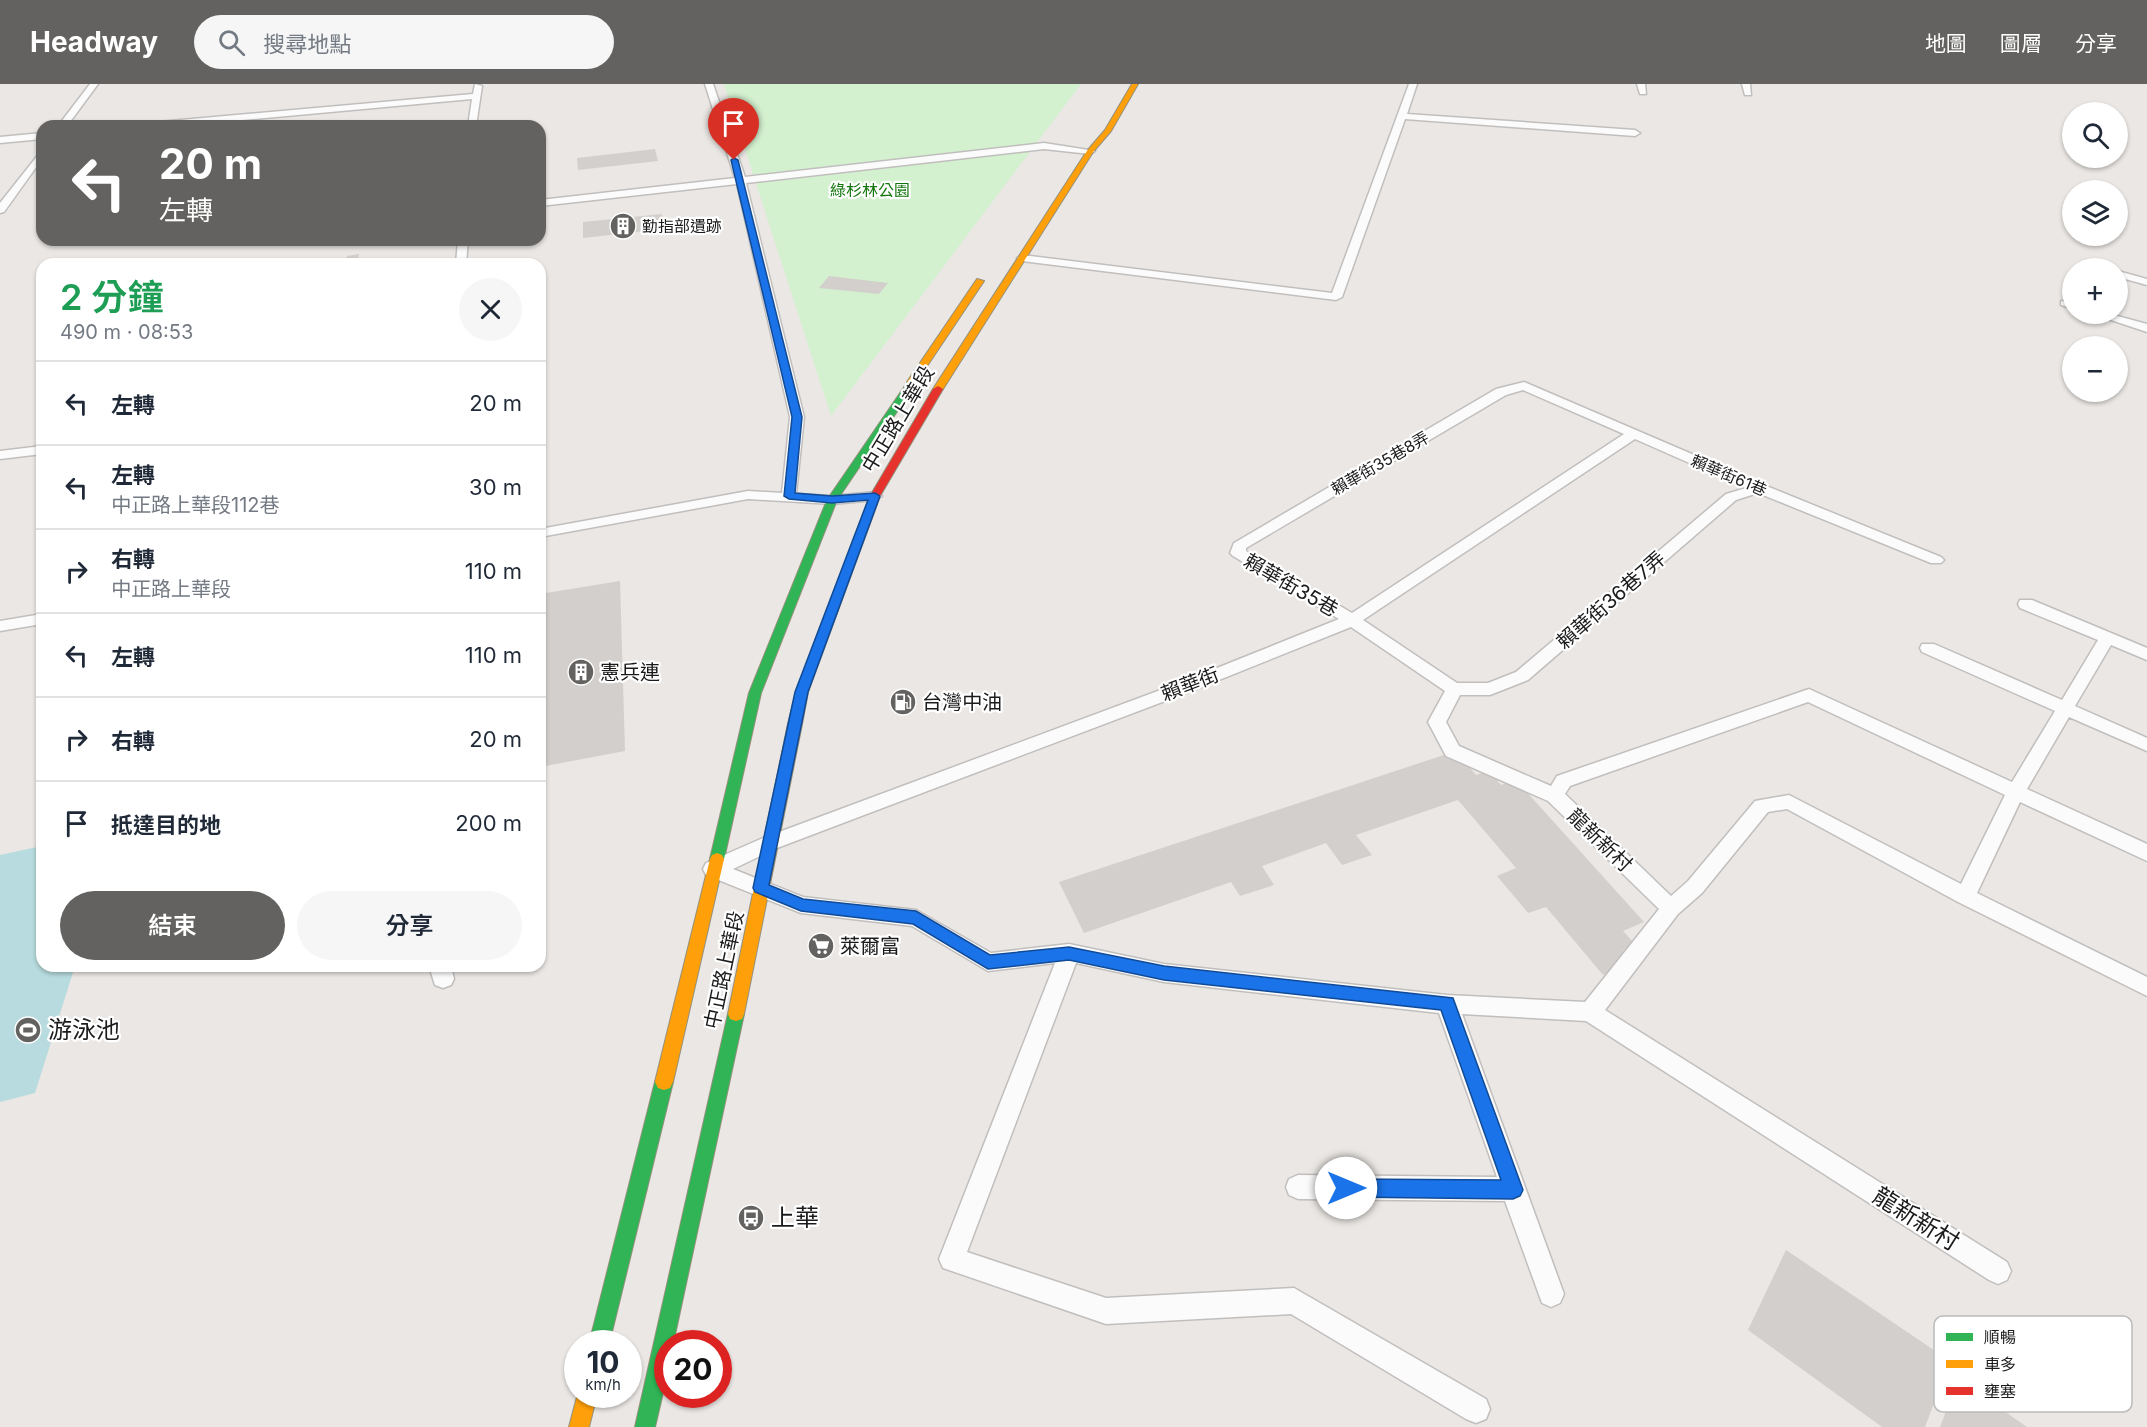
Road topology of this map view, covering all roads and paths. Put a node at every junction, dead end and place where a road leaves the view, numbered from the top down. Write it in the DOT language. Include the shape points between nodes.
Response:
graph roads {
  1 [pos="94,84"];
  2 [pos="478,84"];
  3 [pos="709,84"];
  4 [pos="1135,84"];
  5 [pos="1413,84"];
  6 [pos="475,96"];
  7 [pos="1401,116"];
  8 [pos="67,120"];
  9 [pos="213,120"];
  10 [pos="473,120"];
  11 [pos="1081,133"];
  12 [pos="1635,133"];
  13 [pos="36,137"];
  14 [pos="0,140"];
  15 [pos="1090,151"];
  16 [pos="1067,153"];
  17 [pos="36,161"];
  18 [pos="741,180"];
  19 [pos="546,202"];
  20 [pos="0,210"];
  21 [pos="1022,258"];
  22 [pos="986,272"];
  23 [pos="2128,277"];
  24 [pos="2147,282"];
  25 [pos="2128,322"];
  26 [pos="2147,328"];
  27 [pos="1524,386"];
  28 [pos="1634,434"];
  29 [pos="36,451"];
  30 [pos="0,456"];
  31 [pos="1759,488"];
  32 [pos="789,496"];
  33 [pos="875,496"];
  34 [pos="832,500"];
  35 [pos="546,532"];
  36 [pos="1239,546"];
  37 [pos="1936,560"];
  38 [pos="2026,604"];
  39 [pos="36,620"];
  40 [pos="1352,620"];
  41 [pos="0,626"];
  42 [pos="2108,637"];
  43 [pos="1928,648"];
  44 [pos="2147,654"];
  45 [pos="1454,689"];
  46 [pos="2064,708"];
  47 [pos="2147,745"];
  48 [pos="2015,793"];
  49 [pos="1555,796"];
  50 [pos="770,843"];
  51 [pos="2147,853"];
  52 [pos="713,869"];
  53 [pos="760,888"];
  54 [pos="1965,896"];
  55 [pos="1671,908"];
  56 [pos="1069,953"];
  57 [pos="2147,987"];
  58 [pos="1447,1004"];
  59 [pos="1590,1012"];
  60 [pos="1298,1187"];
  61 [pos="1513,1190"];
  62 [pos="1998,1271"];
  63 [pos="1551,1294"];
  64 [pos="602,1330"];
  65 [pos="584,1408"];
  66 [pos="1476,1409"];
  67 [pos="579,1427"];
  68 [pos="645,1427"];
  1 -- 8 [label="lane"];
  2 -- 6 [label="lane"];
  3 -- 18 [label="lane"];
  4 -- 15 [label="main road, 中正路上華段" via="1108,131"];
  5 -- 7 [label="lane"];
  6 -- 9 [label="lane"];
  6 -- 10 [label="lane"];
  7 -- 12 [label="lane"];
  7 -- 21 [label="lane" via="1336,297"];
  11 -- 16 [label="main road"];
  13 -- 14 [label="lane"];
  15 -- 16 [label="lane"];
  15 -- 21 [label="main road, 中正路上華段"];
  16 -- 18 [label="lane" via="1044,146"];
  17 -- 20 [label="lane"];
  18 -- 19 [label="lane"];
  18 -- 32 [label="lane" via="797,417"];
  21 -- 33 [label="main road, 中正路上華段"];
  22 -- 34 [label="main road, 中正路上華段"];
  23 -- 24 [label="lane"];
  25 -- 26 [label="lane"];
  27 -- 28 [label="lane, 賴華街61巷"];
  27 -- 36 [label="lane, 賴華街35巷8弄" via="1501,392"];
  28 -- 31 [label="lane, 賴華街61巷"];
  28 -- 40 [label="lane, 賴華街"];
  29 -- 30 [label="lane"];
  31 -- 37 [label="lane, 賴華街61巷"];
  31 -- 45 [label="lane, 賴華街36巷7弄" via="1731,497 1522,676 1490,689"];
  32 -- 34 [label="lane"];
  32 -- 35 [label="lane" via="748,495"];
  33 -- 34 [label="lane"];
  33 -- 50 [label="main road, 中正路上華段" via="802,692"];
  34 -- 52 [label="main road, 中正路上華段" via="755,693"];
  36 -- 40 [label="lane, 賴華街35巷" via="1238,553"];
  38 -- 42 [label="lane"];
  39 -- 41 [label="lane"];
  40 -- 45 [label="lane"];
  40 -- 50 [label="lane, 賴華街"];
  42 -- 44 [label="lane"];
  42 -- 46 [label="lane"];
  43 -- 46 [label="lane"];
  45 -- 49 [label="lane" via="1437,722 1452,751"];
  46 -- 47 [label="lane"];
  46 -- 48 [label="lane"];
  48 -- 49 [label="lane, 龍新新村" via="1809,695 1563,781"];
  48 -- 51 [label="lane, 龍新新村"];
  48 -- 54 [label="lane"];
  49 -- 55 [label="lane, 龍新新村"];
  50 -- 52 [label="lane, 賴華街"];
  50 -- 53 [label="main road, 中正路上華段"];
  52 -- 53 [label="lane"];
  52 -- 64 [label="main road, 中正路上華段" via="701,932"];
  53 -- 56 [label="lane" via="801,905 916,918 988,962"];
  53 -- 68 [label="main road, 中正路上華段" via="754,931"];
  54 -- 55 [label="lane" via="1788,802 1762,806 1695,887"];
  54 -- 57 [label="lane"];
  55 -- 59 [label="lane"];
  56 -- 58 [label="lane" via="1164,973"];
  56 -- 66 [label="lane" via="952,1259 1106,1311 1294,1301"];
  58 -- 59 [label="lane"];
  58 -- 61 [label="lane"];
  59 -- 62 [label="lane, 龍新新村"];
  60 -- 61 [label="lane"];
  61 -- 63 [label="lane"];
  65 -- 67 [label="main road"];
}
